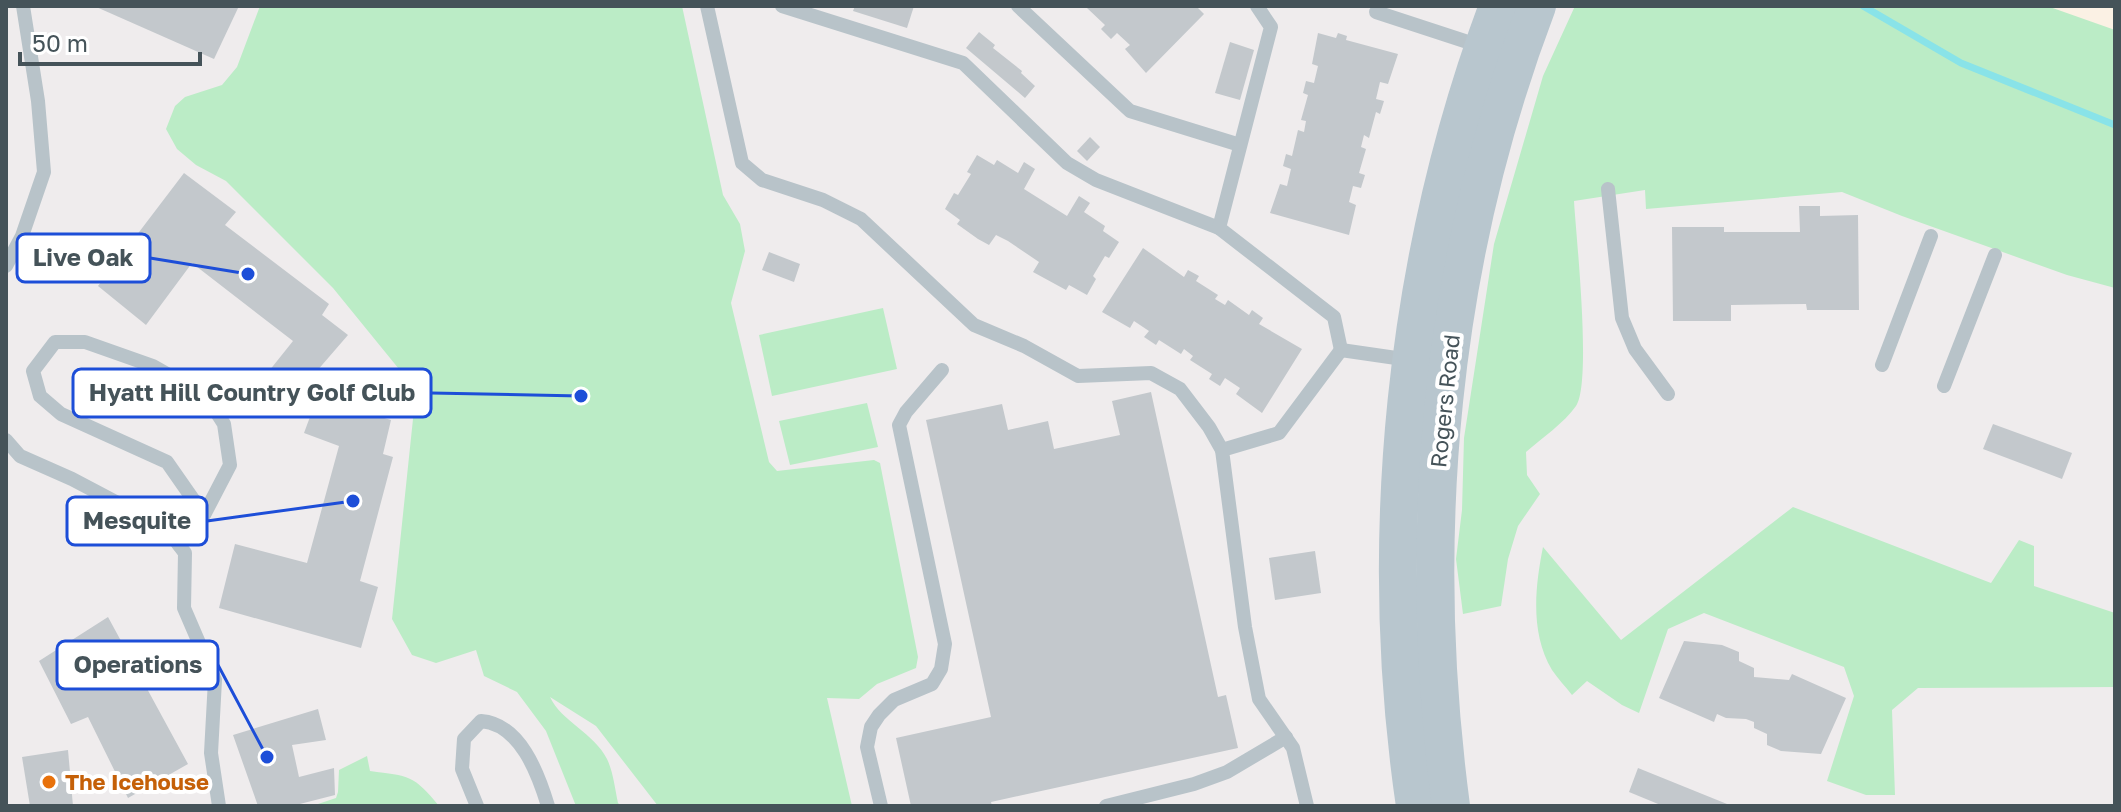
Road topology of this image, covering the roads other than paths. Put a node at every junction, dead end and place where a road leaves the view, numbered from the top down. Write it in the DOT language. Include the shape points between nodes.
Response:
graph roads {
  1 [pos="23,6"];
  2 [pos="707,6"];
  3 [pos="782,6"];
  4 [pos="1018,6"];
  5 [pos="1257,6"];
  6 [pos="1498,6"];
  7 [pos="1537,6"];
  8 [pos="1376,12"];
  9 [pos="1484,47"];
  10 [pos="1240,145"];
  11 [pos="1608,189"];
  12 [pos="1219,228"];
  13 [pos="1931,236"];
  14 [pos="1995,255"];
  15 [pos="6,266"];
  16 [pos="1341,350"];
  17 [pos="1430,363"];
  18 [pos="1882,365"];
  19 [pos="942,370"];
  20 [pos="1944,386"];
  21 [pos="1668,394"];
  22 [pos="6,440"];
  23 [pos="1222,450"];
  24 [pos="204,515"];
  25 [pos="179,545"];
  26 [pos="1286,737"];
  27 [pos="219,806"];
  28 [pos="477,806"];
  29 [pos="548,806"];
  30 [pos="881,806"];
  31 [pos="1106,806"];
  32 [pos="1307,806"];
  33 [pos="1415,806"];
  34 [pos="1451,806"];
  1 -- 15 [label="lane" via="44,172"];
  2 -- 23 [label="lane" via="742,163 762,180 861,219 974,325 1078,376 1151,373 1180,389"];
  3 -- 12 [label="lane" via="963,63 1067,163 1096,180"];
  4 -- 10 [label="lane" via="1130,111"];
  5 -- 10 [label="lane" via="1271,27"];
  6 -- 9 [label="main road, Rogers Road"];
  7 -- 17 [label="main road, Rogers Road" via="1508,88 1467,249"];
  8 -- 9 [label="lane"];
  9 -- 17 [label="main road, Rogers Road" via="1441,196 1424,279"];
  10 -- 12 [label="lane"];
  11 -- 21 [label="lane" via="1622,318 1635,349"];
  12 -- 16 [label="lane" via="1334,317"];
  13 -- 18 [label="lane"];
  14 -- 20 [label="lane"];
  16 -- 17 [label="lane"];
  16 -- 23 [label="lane" via="1279,433"];
  17 -- 33 [label="main road, Rogers Road" via="1402,468 1402,686"];
  17 -- 34 [label="main road, Rogers Road" via="1437,465 1440,706"];
  19 -- 30 [label="lane" via="899,425 945,644 932,684 894,700 871,727 867,747"];
  22 -- 25 [label="lane" via="20,456 167,529"];
  23 -- 26 [label="lane" via="1259,699"];
  24 -- 24 [label="lane" via="167,462 61,414 40,396 33,371 55,342 85,342 126,356 206,396 224,424 230,465"];
  24 -- 25 [label="lane"];
  25 -- 27 [label="lane" via="185,553 184,608 215,680 211,753"];
  26 -- 31 [label="lane" via="1227,772"];
  26 -- 32 [label="lane"];
  28 -- 29 [label="lane" via="462,769 464,739 481,721 497,722 519,742"];
}
